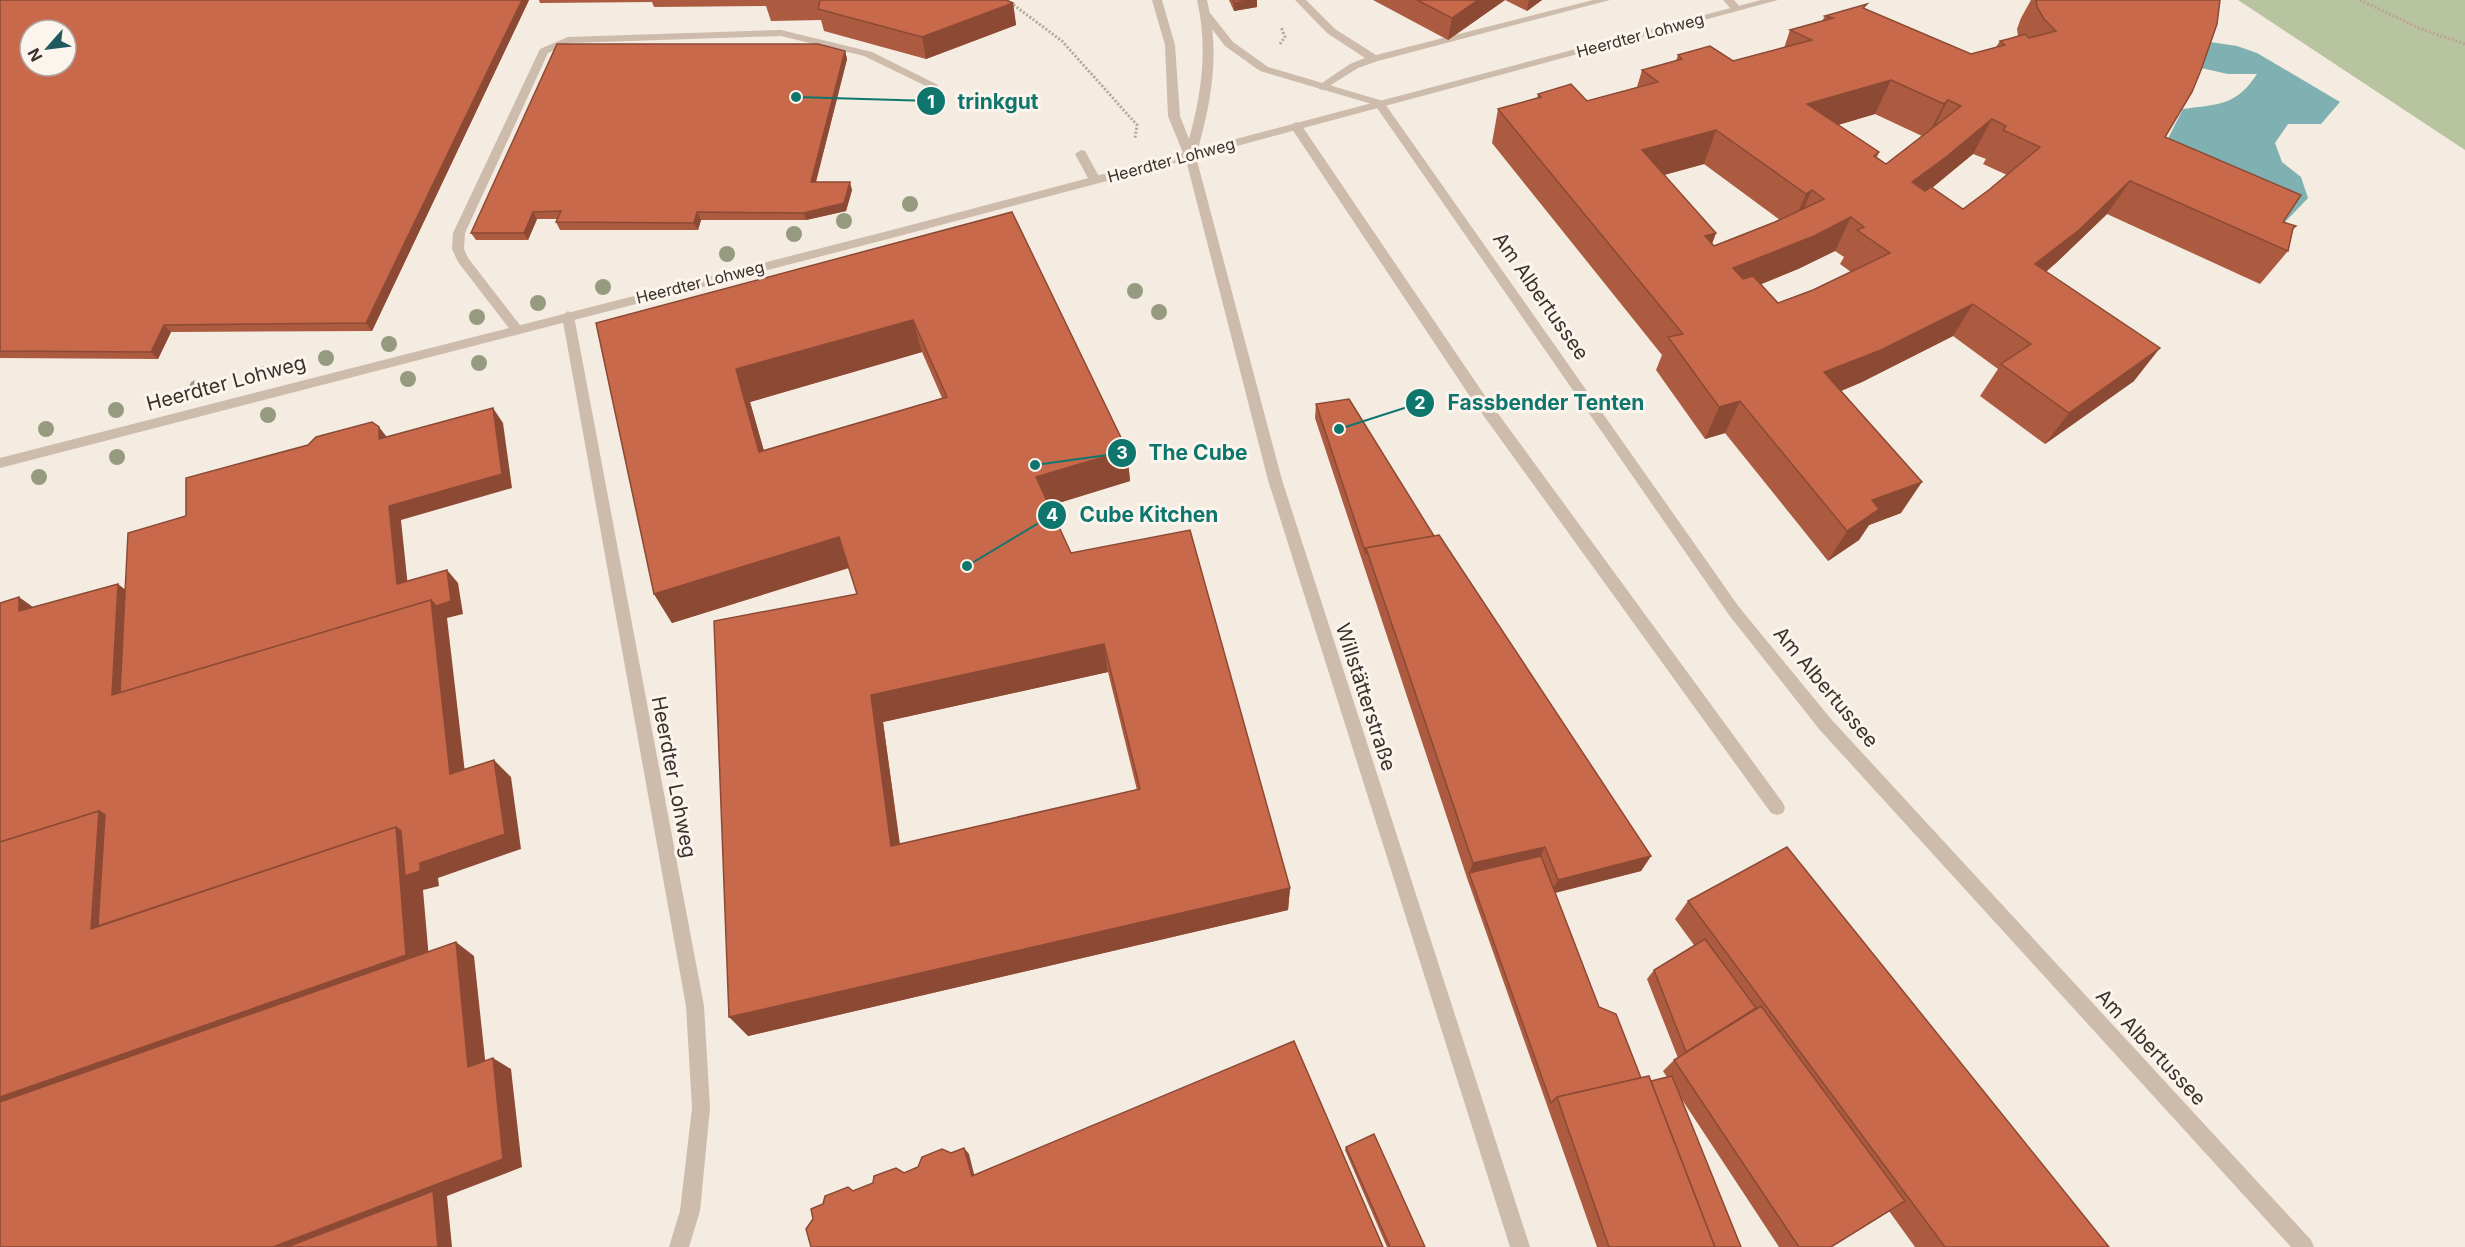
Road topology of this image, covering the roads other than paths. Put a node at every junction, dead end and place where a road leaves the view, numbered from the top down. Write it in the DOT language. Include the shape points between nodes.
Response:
graph roads {
  1 [pos="1157,0"];
  2 [pos="1202,0"];
  3 [pos="1300,0"];
  4 [pos="1605,0"];
  5 [pos="1728,0"];
  6 [pos="1773,0"];
  7 [pos="1737,9"];
  8 [pos="1207,16"];
  9 [pos="1374,59"];
  10 [pos="932,85"];
  11 [pos="1323,87"];
  12 [pos="1378,103"];
  13 [pos="1296,126"];
  14 [pos="1081,154"];
  15 [pos="1191,155"];
  16 [pos="1095,180"];
  17 [pos="567,316"];
  18 [pos="517,329"];
  19 [pos="0,463"];
  20 [pos="1777,808"];
  21 [pos="680,1247"];
  22 [pos="1520,1247"];
  23 [pos="2304,1247"];
  1 -- 15 [label="street, Willstätterstraße" via="1170,45 1174,116"];
  2 -- 8 [label="street, Willstätterstraße"];
  3 -- 9 [label="street" via="1331,31"];
  4 -- 9 [label="street"];
  5 -- 7 [label="street"];
  6 -- 7 [label="street, Heerdter Lohweg"];
  7 -- 12 [label="street, Heerdter Lohweg"];
  8 -- 11 [label="street, Willstätterstraße" via="1229,44 1264,69"];
  8 -- 15 [label="street, Willstätterstraße" via="1204,106"];
  9 -- 11 [label="street" via="1354,66"];
  10 -- 18 [label="street" via="868,54 781,33 568,40 544,51 459,233 462,259"];
  11 -- 12 [label="street, Willstätterstraße"];
  12 -- 13 [label="street, Heerdter Lohweg"];
  12 -- 23 [label="street, Am Albertussee" via="1727,601 1825,724"];
  13 -- 15 [label="street, Heerdter Lohweg"];
  13 -- 20 [label="street" via="1478,397"];
  14 -- 16 [label="street"];
  15 -- 16 [label="street, Heerdter Lohweg"];
  15 -- 22 [label="street, Willstätterstraße" via="1275,480"];
  16 -- 17 [label="street, Heerdter Lohweg"];
  17 -- 18 [label="street, Heerdter Lohweg"];
  17 -- 21 [label="street, Heerdter Lohweg" via="695,1006 701,1108 690,1211"];
  18 -- 19 [label="street, Heerdter Lohweg"];
}
